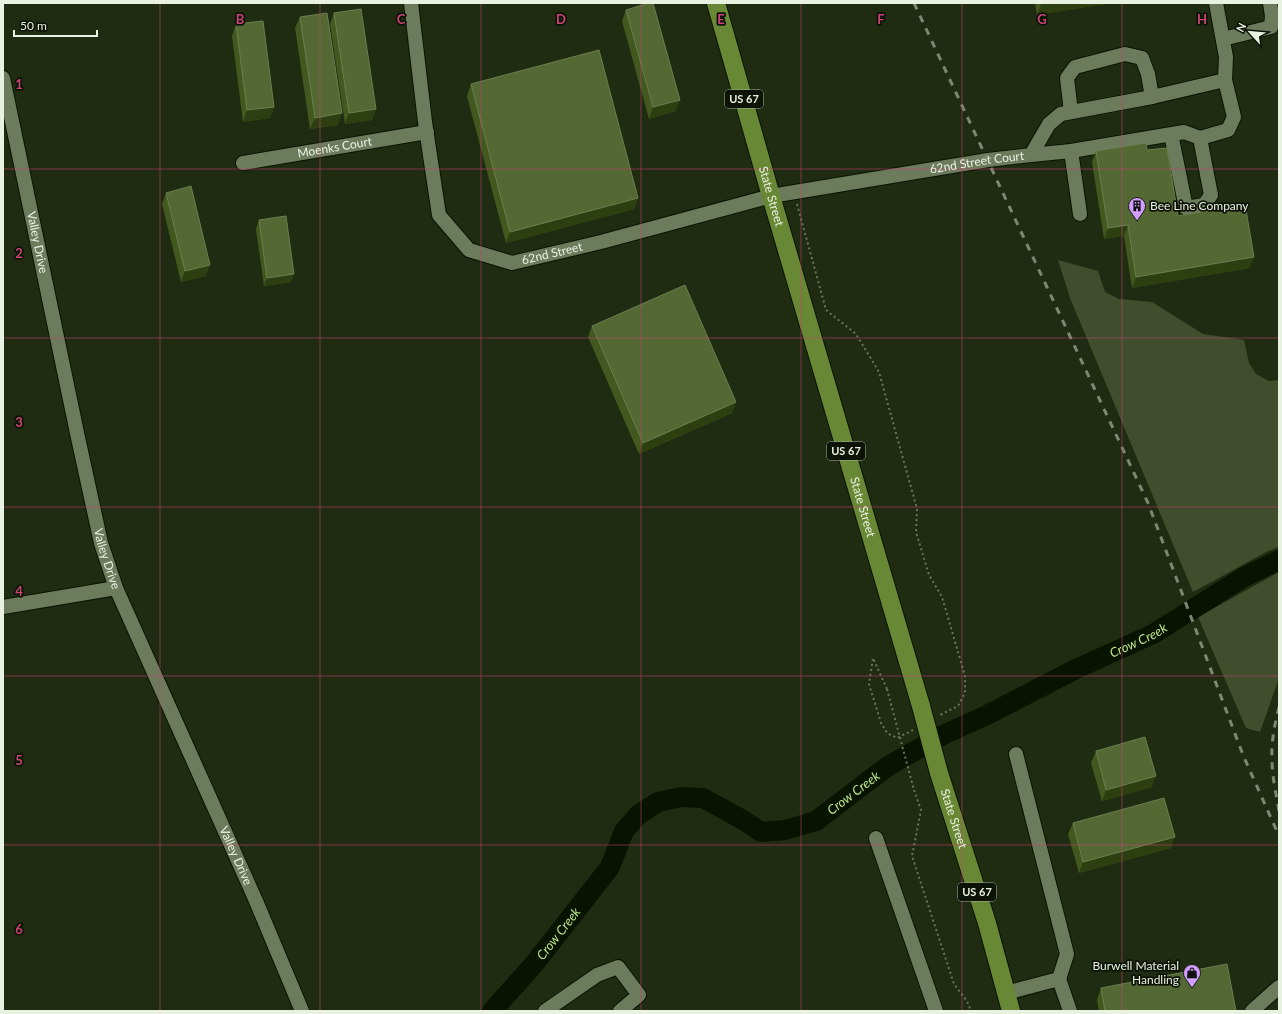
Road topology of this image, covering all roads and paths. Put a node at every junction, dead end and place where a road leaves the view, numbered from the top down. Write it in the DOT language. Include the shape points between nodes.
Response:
graph roads {
  1 [pos="411,3"];
  2 [pos="716,3"];
  3 [pos="1216,3"];
  4 [pos="1270,3"];
  5 [pos="1222,39"];
  6 [pos="3,78"];
  7 [pos="1225,80"];
  8 [pos="1152,97"];
  9 [pos="1071,112"];
  10 [pos="427,132"];
  11 [pos="1171,134"];
  12 [pos="1200,138"];
  13 [pos="1071,151"];
  14 [pos="1031,155"];
  15 [pos="243,163"];
  16 [pos="794,192"];
  17 [pos="771,196"];
  18 [pos="1080,214"];
  19 [pos="116,588"];
  20 [pos="3,607"];
  21 [pos="938,716"];
  22 [pos="917,727"];
  23 [pos="1016,754"];
  24 [pos="876,838"];
  25 [pos="1059,979"];
  26 [pos="1279,987"];
  27 [pos="1006,993"];
  28 [pos="302,1011"];
  29 [pos="545,1011"];
  30 [pos="620,1011"];
  31 [pos="936,1011"];
  32 [pos="970,1011"];
  33 [pos="1011,1011"];
  34 [pos="1070,1011"];
  35 [pos="1252,1011"];
  1 -- 10 [label="street, 62nd Street"];
  2 -- 17 [label="main road, State Street / US 67"];
  3 -- 5 [label="street"];
  4 -- 5 [label="street" via="1271,27"];
  5 -- 7 [label="street" via="1226,57"];
  6 -- 19 [label="street, Valley Drive" via="75,426 102,543"];
  7 -- 8 [label="street, 62nd Street Court"];
  7 -- 12 [label="street" via="1234,117 1228,130"];
  8 -- 9 [label="street, 62nd Street Court"];
  8 -- 9 [label="street" via="1142,58 1125,54 1075,67 1067,78"];
  9 -- 14 [label="street, 62nd Street Court" via="1061,114 1049,124"];
  10 -- 15 [label="street, Moenks Court"];
  10 -- 17 [label="street, 62nd Street" via="439,215 469,250 512,263"];
  11 -- 12 [label="street" via="1184,132"];
  11 -- 12 [label="street" via="1186,208 1204,205 1211,195"];
  11 -- 13 [label="street"];
  13 -- 14 [label="street"];
  13 -- 18 [label="street"];
  14 -- 16 [label="street, 62nd Street Court"];
  16 -- 17 [label="street, 62nd Street Court"];
  16 -- 21 [label="path" via="826,310 856,334 879,372 917,509 916,532 929,575 942,596 965,676 965,693 958,706"];
  17 -- 27 [label="main road, State Street / US 67, bridge" via="939,774 987,923"];
  19 -- 20 [label="street"];
  19 -- 28 [label="street, Valley Drive" via="256,901"];
  22 -- 32 [label="path, bridge" via="897,738 887,733 881,723 869,684 873,658 887,689 914,790 921,810 912,856 954,984 967,1001"];
  23 -- 25 [label="street" via="1067,954"];
  24 -- 31 [label="street"];
  25 -- 27 [label="street"];
  25 -- 34 [label="street"];
  26 -- 35 [label="street"];
  27 -- 33 [label="main road, State Street / US 67"];
  29 -- 30 [label="street" via="597,974 618,967 639,995"];
}
